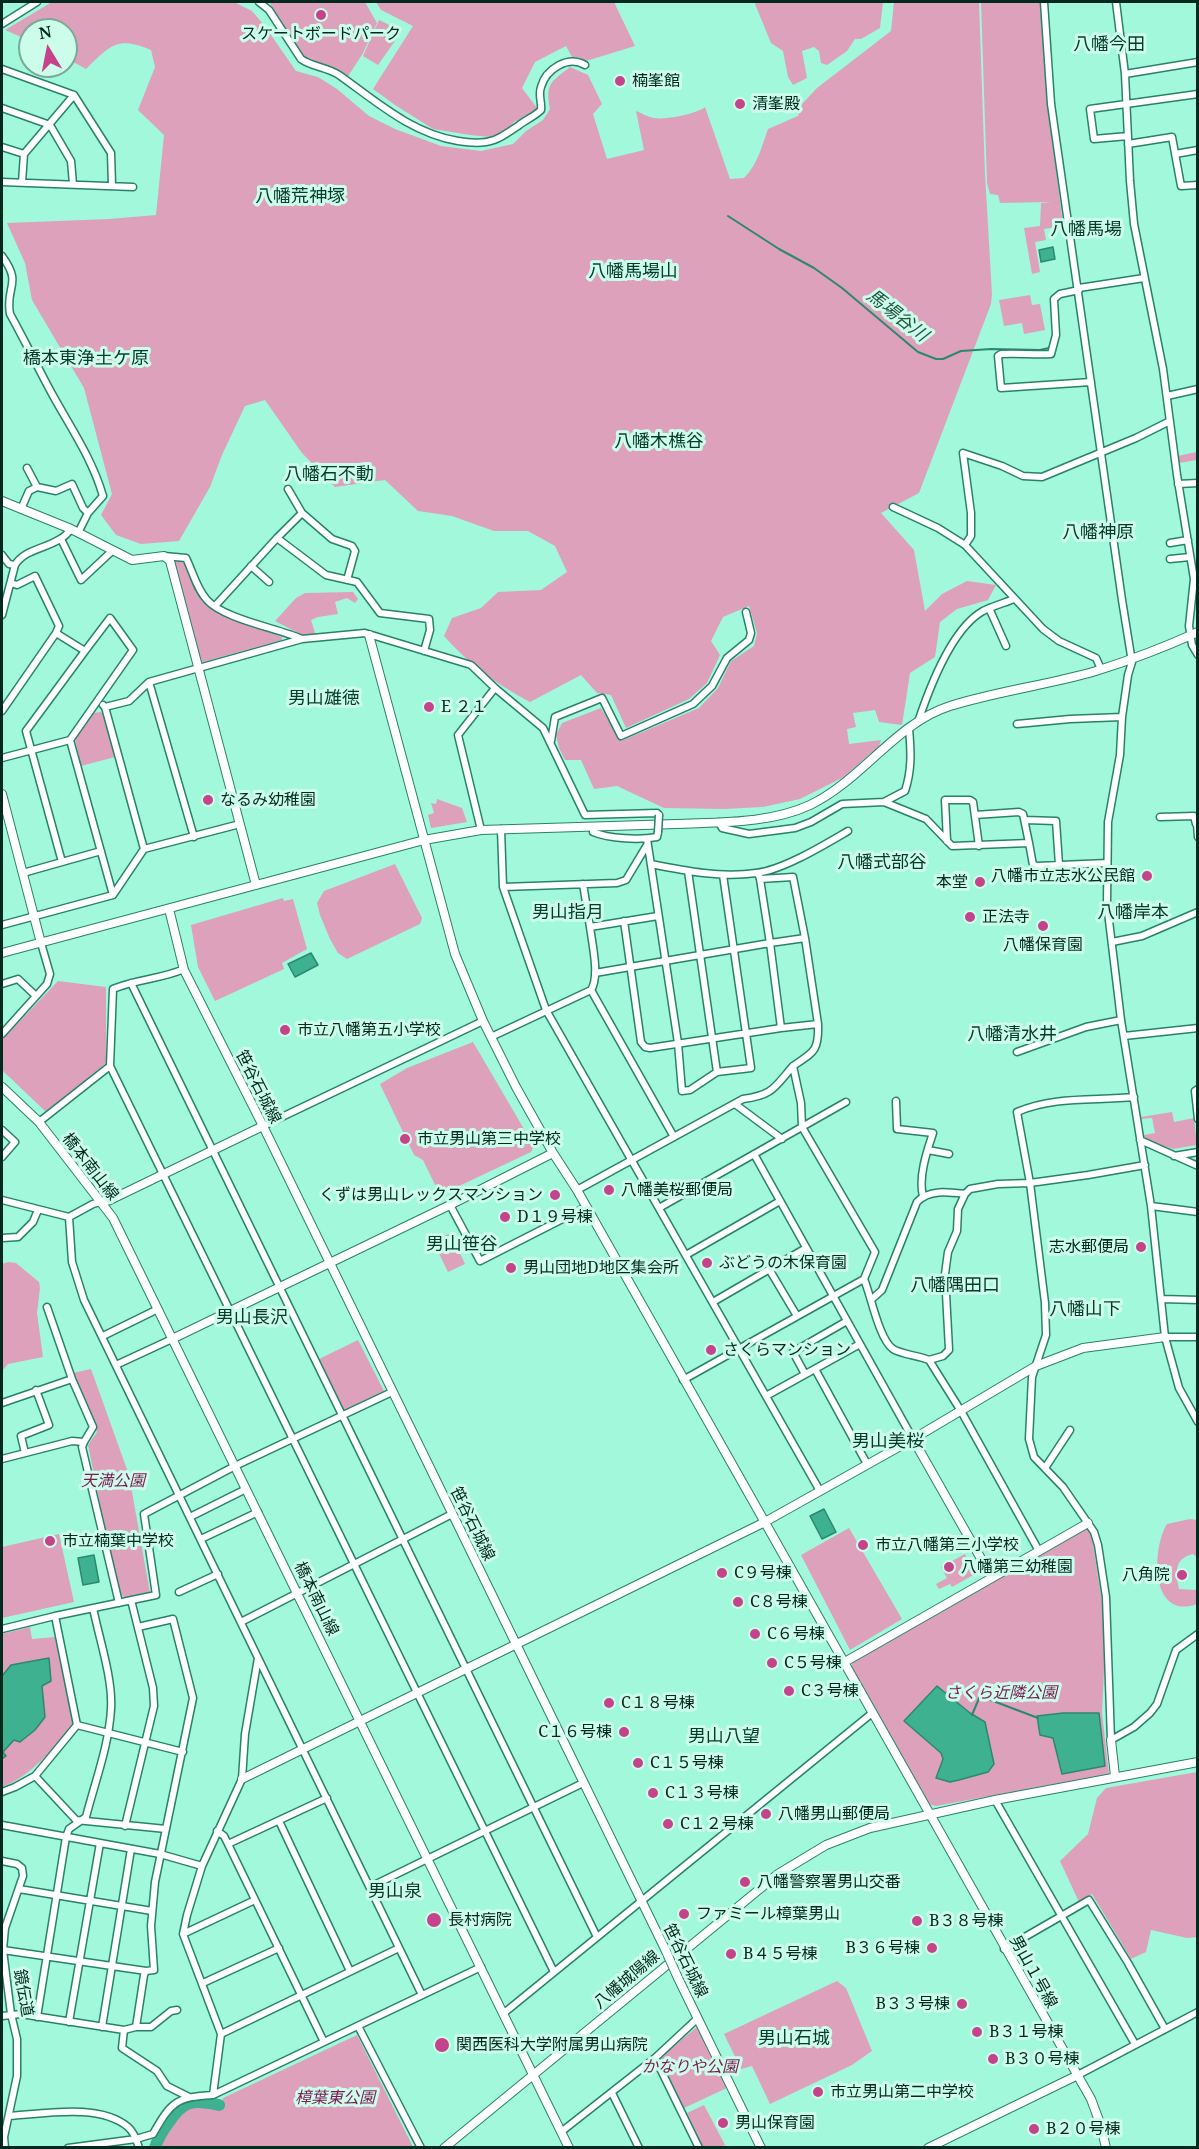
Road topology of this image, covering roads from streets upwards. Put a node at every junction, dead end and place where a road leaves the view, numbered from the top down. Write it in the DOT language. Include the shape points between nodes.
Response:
graph roads {
  1 [pos="37,2"];
  2 [pos="259,2"];
  3 [pos="1044,2"];
  4 [pos="1116,2"];
  5 [pos="2,24"];
  6 [pos="1197,62"];
  7 [pos="585,65"];
  8 [pos="2,69"];
  9 [pos="1125,75"];
  10 [pos="1197,93"];
  11 [pos="74,95"];
  12 [pos="1126,104"];
  13 [pos="2,108"];
  14 [pos="50,124"];
  15 [pos="1128,136"];
  16 [pos="1128,144"];
  17 [pos="2,147"];
  18 [pos="1197,150"];
  19 [pos="24,154"];
  20 [pos="1175,154"];
  21 [pos="2,182"];
  22 [pos="22,182"];
  23 [pos="73,184"];
  24 [pos="112,185"];
  25 [pos="1197,185"];
  26 [pos="133,187"];
  27 [pos="1108,226"];
  28 [pos="1070,232"];
  29 [pos="2,256"];
  30 [pos="1144,278"];
  31 [pos="1079,289"];
  32 [pos="1091,382"];
  33 [pos="1197,389"];
  34 [pos="1167,396"];
  35 [pos="1170,421"];
  36 [pos="1101,453"];
  37 [pos="27,468"];
  38 [pos="1197,483"];
  39 [pos="1178,484"];
  40 [pos="37,487"];
  41 [pos="288,489"];
  42 [pos="2,501"];
  43 [pos="893,507"];
  44 [pos="21,509"];
  45 [pos="88,513"];
  46 [pos="302,513"];
  47 [pos="74,531"];
  48 [pos="277,538"];
  49 [pos="61,539"];
  50 [pos="1188,540"];
  51 [pos="1170,543"];
  52 [pos="965,545"];
  53 [pos="112,551"];
  54 [pos="2,555"];
  55 [pos="164,556"];
  56 [pos="1190,557"];
  57 [pos="1170,559"];
  58 [pos="15,565"];
  59 [pos="251,566"];
  60 [pos="346,580"];
  61 [pos="269,582"];
  62 [pos="11,583"];
  63 [pos="1014,599"];
  64 [pos="215,606"];
  65 [pos="989,608"];
  66 [pos="746,612"];
  67 [pos="2,615"];
  68 [pos="56,633"];
  69 [pos="1194,633"];
  70 [pos="369,635"];
  71 [pos="302,639"];
  72 [pos="1006,646"];
  73 [pos="85,651"];
  74 [pos="424,651"];
  75 [pos="1197,655"];
  76 [pos="1132,659"];
  77 [pos="199,669"];
  78 [pos="1101,669"];
  79 [pos="149,682"];
  80 [pos="495,688"];
  81 [pos="98,701"];
  82 [pos="105,707"];
  83 [pos="2,711"];
  84 [pos="1122,717"];
  85 [pos="918,723"];
  86 [pos="1017,724"];
  87 [pos="909,729"];
  88 [pos="70,740"];
  89 [pos="551,742"];
  90 [pos="32,750"];
  91 [pos="2,759"];
  92 [pos="2,794"];
  93 [pos="884,802"];
  94 [pos="975,815"];
  95 [pos="1160,817"];
  96 [pos="1025,820"];
  97 [pos="719,822"];
  98 [pos="240,824"];
  99 [pos="1197,824"];
  100 [pos="593,827"];
  101 [pos="501,829"];
  102 [pos="481,830"];
  103 [pos="848,831"];
  104 [pos="194,837"];
  105 [pos="1197,837"];
  106 [pos="424,840"];
  107 [pos="647,842"];
  108 [pos="947,842"];
  109 [pos="1029,843"];
  110 [pos="979,846"];
  111 [pos="144,849"];
  112 [pos="100,851"];
  113 [pos="62,862"];
  114 [pos="1107,863"];
  115 [pos="651,864"];
  116 [pos="1059,865"];
  117 [pos="688,871"];
  118 [pos="22,873"];
  119 [pos="723,875"];
  120 [pos="759,876"];
  121 [pos="583,884"];
  122 [pos="256,885"];
  123 [pos="503,887"];
  124 [pos="113,895"];
  125 [pos="169,909"];
  126 [pos="1197,912"];
  127 [pos="658,916"];
  128 [pos="34,917"];
  129 [pos="624,921"];
  130 [pos="2,926"];
  131 [pos="590,927"];
  132 [pos="805,938"];
  133 [pos="1112,942"];
  134 [pos="41,943"];
  135 [pos="770,943"];
  136 [pos="735,949"];
  137 [pos="2,953"];
  138 [pos="701,954"];
  139 [pos="664,960"];
  140 [pos="629,966"];
  141 [pos="184,969"];
  142 [pos="595,973"];
  143 [pos="131,983"];
  144 [pos="2,984"];
  145 [pos="591,990"];
  146 [pos="36,996"];
  147 [pos="546,1010"];
  148 [pos="1121,1020"];
  149 [pos="483,1021"];
  150 [pos="818,1024"];
  151 [pos="781,1028"];
  152 [pos="1197,1028"];
  153 [pos="747,1033"];
  154 [pos="2,1034"];
  155 [pos="1124,1036"];
  156 [pos="491,1037"];
  157 [pos="713,1038"];
  158 [pos="678,1043"];
  159 [pos="1017,1052"];
  160 [pos="110,1066"];
  161 [pos="793,1066"];
  162 [pos="717,1072"];
  163 [pos="2,1087"];
  164 [pos="1197,1089"];
  165 [pos="1134,1097"];
  166 [pos="896,1101"];
  167 [pos="846,1102"];
  168 [pos="735,1104"];
  169 [pos="1197,1119"];
  170 [pos="39,1122"];
  171 [pos="263,1126"];
  172 [pos="802,1127"];
  173 [pos="2,1130"];
  174 [pos="674,1137"];
  175 [pos="782,1139"];
  176 [pos="1140,1140"];
  177 [pos="213,1150"];
  178 [pos="928,1150"];
  179 [pos="553,1152"];
  180 [pos="1197,1152"];
  181 [pos="754,1154"];
  182 [pos="949,1154"];
  183 [pos="1173,1156"];
  184 [pos="2,1157"];
  185 [pos="632,1160"];
  186 [pos="1145,1165"];
  187 [pos="1197,1166"];
  188 [pos="163,1174"];
  189 [pos="1030,1183"];
  190 [pos="577,1190"];
  191 [pos="965,1194"];
  192 [pos="922,1196"];
  193 [pos="2,1200"];
  194 [pos="780,1201"];
  195 [pos="101,1202"];
  196 [pos="450,1205"];
  197 [pos="1151,1206"];
  198 [pos="586,1208"];
  199 [pos="659,1208"];
  200 [pos="38,1210"];
  201 [pos="1197,1212"];
  202 [pos="69,1217"];
  203 [pos="2,1238"];
  204 [pos="806,1248"];
  205 [pos="686,1255"];
  206 [pos="328,1262"];
  207 [pos="769,1269"];
  208 [pos="864,1279"];
  209 [pos="279,1286"];
  210 [pos="833,1296"];
  211 [pos="872,1299"];
  212 [pos="1162,1299"];
  213 [pos="1197,1300"];
  214 [pos="712,1302"];
  215 [pos="47,1307"];
  216 [pos="158,1309"];
  217 [pos="229,1311"];
  218 [pos="797,1316"];
  219 [pos="847,1322"];
  220 [pos="103,1336"];
  221 [pos="1165,1337"];
  222 [pos="1197,1337"];
  223 [pos="172,1339"];
  224 [pos="860,1344"];
  225 [pos="740,1350"];
  226 [pos="929,1360"];
  227 [pos="116,1365"];
  228 [pos="1036,1366"];
  229 [pos="815,1369"];
  230 [pos="805,1374"];
  231 [pos="72,1379"];
  232 [pos="683,1380"];
  233 [pos="36,1390"];
  234 [pos="392,1392"];
  235 [pos="766,1396"];
  236 [pos="2,1403"];
  237 [pos="961,1411"];
  238 [pos="342,1416"];
  239 [pos="1197,1421"];
  240 [pos="1070,1430"];
  241 [pos="292,1439"];
  242 [pos="913,1439"];
  243 [pos="84,1442"];
  244 [pos="25,1453"];
  245 [pos="2,1459"];
  246 [pos="867,1464"];
  247 [pos="235,1466"];
  248 [pos="1045,1468"];
  249 [pos="246,1489"];
  250 [pos="820,1491"];
  251 [pos="180,1496"];
  252 [pos="258,1512"];
  253 [pos="452,1514"];
  254 [pos="190,1517"];
  255 [pos="764,1523"];
  256 [pos="1088,1523"];
  257 [pos="201,1539"];
  258 [pos="403,1540"];
  259 [pos="1039,1551"];
  260 [pos="354,1565"];
  261 [pos="218,1574"];
  262 [pos="992,1578"];
  263 [pos="179,1592"];
  264 [pos="298,1594"];
  265 [pos="131,1600"];
  266 [pos="119,1603"];
  267 [pos="93,1608"];
  268 [pos="55,1616"];
  269 [pos="241,1622"];
  270 [pos="138,1627"];
  271 [pos="2,1629"];
  272 [pos="1197,1634"];
  273 [pos="515,1645"];
  274 [pos="258,1657"];
  275 [pos="843,1663"];
  276 [pos="466,1669"];
  277 [pos="417,1693"];
  278 [pos="871,1714"];
  279 [pos="360,1721"];
  280 [pos="77,1725"];
  281 [pos="107,1734"];
  282 [pos="1111,1740"];
  283 [pos="145,1743"];
  284 [pos="303,1749"];
  285 [pos="183,1752"];
  286 [pos="1197,1762"];
  287 [pos="35,1776"];
  288 [pos="1115,1776"];
  289 [pos="242,1779"];
  290 [pos="584,1783"];
  291 [pos="2,1792"];
  292 [pos="327,1798"];
  293 [pos="995,1800"];
  294 [pos="533,1807"];
  295 [pos="928,1814"];
  296 [pos="80,1820"];
  297 [pos="279,1821"];
  298 [pos="2,1825"];
  299 [pos="125,1826"];
  300 [pos="166,1829"];
  301 [pos="217,1831"];
  302 [pos="484,1831"];
  303 [pos="66,1837"];
  304 [pos="100,1843"];
  305 [pos="228,1844"];
  306 [pos="131,1849"];
  307 [pos="160,1854"];
  308 [pos="428,1858"];
  309 [pos="2,1861"];
  310 [pos="202,1866"];
  311 [pos="370,1887"];
  312 [pos="19,1889"];
  313 [pos="58,1895"];
  314 [pos="255,1900"];
  315 [pos="90,1901"];
  316 [pos="641,1901"];
  317 [pos="122,1906"];
  318 [pos="152,1911"];
  319 [pos="1061,1915"];
  320 [pos="183,1934"];
  321 [pos="597,1937"];
  322 [pos="279,1948"];
  323 [pos="399,1948"];
  324 [pos="1004,1949"];
  325 [pos="3,1950"];
  326 [pos="47,1957"];
  327 [pos="79,1961"];
  328 [pos="112,1966"];
  329 [pos="482,1966"];
  330 [pos="146,1971"];
  331 [pos="350,1971"];
  332 [pos="554,1972"];
  333 [pos="203,1983"];
  334 [pos="302,1995"];
  335 [pos="422,1995"];
  336 [pos="177,2010"];
  337 [pos="1197,2012"];
  338 [pos="504,2013"];
  339 [pos="11,2014"];
  340 [pos="2,2016"];
  341 [pos="37,2017"];
  342 [pos="698,2018"];
  343 [pos="69,2022"];
  344 [pos="358,2026"];
  345 [pos="102,2027"];
  346 [pos="136,2028"];
  347 [pos="1165,2029"];
  348 [pos="124,2030"];
  349 [pos="221,2034"];
  350 [pos="324,2042"];
  351 [pos="1135,2044"];
  352 [pos="655,2058"];
  353 [pos="535,2075"];
  354 [pos="1076,2076"];
  355 [pos="612,2092"];
  356 [pos="213,2095"];
  357 [pos="189,2097"];
  358 [pos="9,2116"];
  359 [pos="561,2132"];
  360 [pos="136,2139"];
  361 [pos="5,2148"];
  362 [pos="69,2148"];
  363 [pos="139,2148"];
  364 [pos="421,2148"];
  365 [pos="444,2148"];
  366 [pos="569,2148"];
  367 [pos="639,2148"];
  368 [pos="699,2148"];
  369 [pos="761,2148"];
  370 [pos="928,2148"];
  371 [pos="1106,2148"];
  1 -- 5 [label="street"];
  2 -- 7 [label="street" via="269,9 301,59 332,71 385,110 446,139 467,142 499,138 541,110 541,86 553,70 570,60"];
  3 -- 28 [label="street" via="1051,104"];
  4 -- 9 [label="street"];
  6 -- 9 [label="street"];
  8 -- 11 [label="street"];
  9 -- 12 [label="street"];
  10 -- 12 [label="street"];
  11 -- 14 [label="street"];
  11 -- 24 [label="street" via="111,153"];
  12 -- 15 [label="street"];
  12 -- 15 [label="street" via="1090,108 1094,140"];
  13 -- 14 [label="street"];
  14 -- 19 [label="street"];
  14 -- 23 [label="street" via="71,161"];
  15 -- 16 [label="street"];
  16 -- 20 [label="street" via="1172,137"];
  16 -- 30 [label="street" via="1134,224"];
  17 -- 19 [label="street"];
  18 -- 20 [label="street"];
  19 -- 22 [label="street"];
  20 -- 25 [label="street" via="1182,186"];
  21 -- 22 [label="street"];
  22 -- 23 [label="street"];
  23 -- 24 [label="street"];
  24 -- 26 [label="street"];
  27 -- 28 [label="street"];
  28 -- 31 [label="street"];
  29 -- 45 [label="street" via="13,275 10,314 99,480 103,496"];
  30 -- 31 [label="street"];
  30 -- 34 [label="street"];
  31 -- 32 [label="street"];
  31 -- 32 [label="street" via="1054,299 1056,335 1052,354 998,356 1001,388"];
  32 -- 36 [label="street"];
  33 -- 34 [label="street"];
  34 -- 35 [label="street"];
  35 -- 36 [label="street"];
  35 -- 39 [label="street"];
  36 -- 52 [label="street" via="1042,477 1023,476 963,453 971,513 971,536"];
  36 -- 76 [label="street"];
  37 -- 40 [label="street"];
  38 -- 39 [label="street"];
  39 -- 50 [label="street"];
  40 -- 44 [label="street" via="28,491"];
  40 -- 45 [label="street" via="56,491 72,484"];
  41 -- 46 [label="street"];
  42 -- 44 [label="street"];
  43 -- 52 [label="street"];
  44 -- 47 [label="street"];
  45 -- 47 [label="street"];
  46 -- 48 [label="street"];
  46 -- 60 [label="street" via="332,539 352,546 355,551"];
  47 -- 49 [label="street"];
  47 -- 53 [label="street"];
  48 -- 59 [label="street"];
  48 -- 60 [label="street" via="326,575"];
  49 -- 53 [label="street" via="81,580"];
  49 -- 58 [label="street" via="24,555"];
  50 -- 51 [label="street"];
  50 -- 56 [label="street"];
  52 -- 63 [label="street"];
  53 -- 55 [label="street" via="132,560"];
  54 -- 58 [label="street"];
  55 -- 64 [label="street" via="186,558 196,584"];
  55 -- 77 [label="street" via="170,561"];
  56 -- 57 [label="street"];
  56 -- 69 [label="street" via="1194,579 1189,626"];
  58 -- 62 [label="street"];
  59 -- 61 [label="street"];
  59 -- 64 [label="street"];
  60 -- 74 [label="street" via="357,582 380,613 429,619"];
  62 -- 67 [label="street"];
  62 -- 68 [label="street" via="17,585 35,576 59,626"];
  63 -- 65 [label="street"];
  63 -- 78 [label="street" via="1059,640 1096,658"];
  64 -- 71 [label="street" via="237,618"];
  65 -- 72 [label="street"];
  65 -- 85 [label="street" via="970,621 946,654"];
  66 -- 89 [label="street" via="749,640 727,658 712,686 693,704 621,736 602,699 555,717"];
  68 -- 73 [label="street"];
  68 -- 83 [label="street"];
  69 -- 75 [label="street" via="1192,645"];
  69 -- 76 [label="street"];
  70 -- 71 [label="street"];
  70 -- 74 [label="street"];
  70 -- 106 [label="street, 男山１号線"];
  71 -- 77 [label="street"];
  73 -- 81 [label="street" via="110,618 133,650"];
  73 -- 90 [label="street" via="27,731"];
  74 -- 80 [label="street" via="471,665"];
  76 -- 78 [label="street"];
  76 -- 84 [label="street"];
  77 -- 79 [label="street"];
  77 -- 98 [label="street"];
  78 -- 85 [label="street" via="948,707"];
  79 -- 82 [label="street" via="129,700"];
  79 -- 104 [label="street"];
  80 -- 89 [label="street" via="543,728"];
  80 -- 102 [label="street" via="458,735"];
  81 -- 82 [label="street"];
  81 -- 88 [label="street"];
  82 -- 111 [label="street"];
  84 -- 86 [label="street"];
  84 -- 114 [label="street" via="1120,755 1108,822"];
  85 -- 87 [label="street"];
  87 -- 93 [label="street" via="908,783 905,791"];
  87 -- 97 [label="street" via="851,780 808,806 760,819"];
  88 -- 90 [label="street"];
  88 -- 112 [label="street"];
  89 -- 107 [label="street, bridge" via="585,815 659,815 657,837"];
  90 -- 91 [label="street"];
  90 -- 113 [label="street"];
  92 -- 118 [label="street"];
  93 -- 97 [label="street" via="842,804 795,828 749,834 722,828"];
  93 -- 108 [label="street" via="926,819"];
  94 -- 96 [label="street" via="1019,812"];
  94 -- 108 [label="street" via="974,802 945,800"];
  94 -- 110 [label="street"];
  95 -- 99 [label="street" via="1194,816"];
  96 -- 109 [label="street"];
  96 -- 116 [label="street" via="1056,821"];
  97 -- 100 [label="street"];
  98 -- 104 [label="street"];
  98 -- 122 [label="street"];
  99 -- 105 [label="street"];
  100 -- 101 [label="street"];
  100 -- 107 [label="street" via="593,832 604,837"];
  101 -- 102 [label="street"];
  101 -- 123 [label="street"];
  102 -- 106 [label="street"];
  103 -- 120 [label="street"];
  104 -- 111 [label="street"];
  106 -- 122 [label="street"];
  106 -- 149 [label="street, 男山１号線" via="455,954"];
  107 -- 115 [label="street"];
  107 -- 121 [label="street" via="626,880"];
  108 -- 110 [label="street" via="952,846"];
  109 -- 110 [label="street"];
  109 -- 116 [label="street" via="1033,865"];
  111 -- 124 [label="street"];
  112 -- 113 [label="street"];
  112 -- 124 [label="street"];
  113 -- 118 [label="street"];
  114 -- 116 [label="street"];
  114 -- 133 [label="street"];
  115 -- 117 [label="street"];
  115 -- 127 [label="street"];
  117 -- 119 [label="street"];
  117 -- 138 [label="street"];
  118 -- 128 [label="street"];
  119 -- 120 [label="street"];
  119 -- 136 [label="street"];
  120 -- 132 [label="street" via="793,878"];
  120 -- 135 [label="street"];
  121 -- 123 [label="street"];
  121 -- 131 [label="street"];
  122 -- 125 [label="street"];
  123 -- 147 [label="street"];
  124 -- 128 [label="street"];
  125 -- 134 [label="street"];
  125 -- 141 [label="street, 笹谷石城線"];
  126 -- 133 [label="street" via="1142,936"];
  127 -- 129 [label="street"];
  127 -- 139 [label="street"];
  128 -- 130 [label="street"];
  128 -- 134 [label="street"];
  129 -- 131 [label="street"];
  129 -- 140 [label="street"];
  131 -- 142 [label="street"];
  132 -- 135 [label="street"];
  132 -- 150 [label="street"];
  133 -- 148 [label="street"];
  134 -- 137 [label="street"];
  134 -- 146 [label="street" via="50,974"];
  135 -- 136 [label="street"];
  135 -- 151 [label="street"];
  136 -- 138 [label="street"];
  136 -- 153 [label="street"];
  138 -- 139 [label="street"];
  138 -- 157 [label="street"];
  139 -- 140 [label="street"];
  139 -- 158 [label="street"];
  140 -- 142 [label="street"];
  140 -- 158 [label="street" via="641,1042 650,1048"];
  141 -- 143 [label="street"];
  141 -- 171 [label="street, 笹谷石城線"];
  142 -- 145 [label="street"];
  143 -- 160 [label="street" via="113,989"];
  143 -- 177 [label="street"];
  144 -- 146 [label="street" via="18,979"];
  145 -- 147 [label="street"];
  145 -- 174 [label="street"];
  146 -- 154 [label="street"];
  147 -- 156 [label="street"];
  147 -- 185 [label="street"];
  148 -- 155 [label="street"];
  148 -- 159 [label="street" via="1086,1027"];
  149 -- 156 [label="street, 男山１号線"];
  149 -- 171 [label="street"];
  150 -- 151 [label="street"];
  150 -- 161 [label="street" via="819,1041 814,1052"];
  151 -- 153 [label="street"];
  152 -- 155 [label="street"];
  153 -- 157 [label="street"];
  153 -- 162 [label="street" via="751,1068"];
  155 -- 165 [label="street"];
  156 -- 179 [label="street, 男山１号線"];
  157 -- 158 [label="street"];
  157 -- 162 [label="street"];
  158 -- 162 [label="street" via="682,1091"];
  160 -- 170 [label="street"];
  160 -- 188 [label="street"];
  161 -- 168 [label="street" via="765,1096"];
  161 -- 172 [label="street"];
  163 -- 170 [label="street, 橋本南山線"];
  164 -- 169 [label="street"];
  165 -- 176 [label="street"];
  165 -- 189 [label="street" via="1054,1101 1017,1112"];
  166 -- 178 [label="street" via="897,1129 933,1133"];
  167 -- 172 [label="street"];
  168 -- 174 [label="street"];
  168 -- 175 [label="street"];
  170 -- 195 [label="street, 橋本南山線"];
  171 -- 177 [label="street"];
  171 -- 206 [label="street, 笹谷石城線"];
  172 -- 175 [label="street"];
  172 -- 208 [label="street" via="875,1252"];
  173 -- 184 [label="street" via="15,1142"];
  174 -- 185 [label="street"];
  175 -- 181 [label="street"];
  176 -- 183 [label="street"];
  176 -- 186 [label="street"];
  177 -- 188 [label="street"];
  177 -- 209 [label="street"];
  178 -- 182 [label="street"];
  178 -- 192 [label="street"];
  179 -- 190 [label="street, 男山１号線"];
  179 -- 196 [label="street"];
  180 -- 183 [label="street"];
  181 -- 194 [label="street"];
  181 -- 199 [label="street"];
  183 -- 187 [label="street"];
  185 -- 190 [label="street"];
  185 -- 199 [label="street"];
  186 -- 189 [label="street"];
  186 -- 197 [label="street"];
  188 -- 195 [label="street"];
  188 -- 217 [label="street"];
  189 -- 191 [label="street" via="970,1189"];
  189 -- 228 [label="street" via="1045,1303 1046,1335"];
  190 -- 198 [label="street, 男山１号線"];
  191 -- 192 [label="street" via="941,1191"];
  191 -- 226 [label="street" via="958,1209 957,1231 948,1252 945,1274 949,1350"];
  192 -- 211 [label="street" via="882,1290"];
  193 -- 200 [label="street"];
  194 -- 204 [label="street"];
  194 -- 205 [label="street"];
  195 -- 202 [label="street"];
  195 -- 216 [label="street, 橋本南山線" via="113,1218"];
  196 -- 198 [label="street" via="480,1261"];
  196 -- 206 [label="street"];
  197 -- 201 [label="street"];
  197 -- 212 [label="street"];
  198 -- 232 [label="street, 男山１号線"];
  199 -- 205 [label="street"];
  200 -- 202 [label="street"];
  200 -- 203 [label="street" via="33,1222 18,1237"];
  202 -- 220 [label="street" via="72,1262 84,1300"];
  204 -- 207 [label="street"];
  204 -- 210 [label="street"];
  205 -- 214 [label="street"];
  206 -- 209 [label="street"];
  206 -- 234 [label="street, 笹谷石城線"];
  207 -- 214 [label="street"];
  207 -- 218 [label="street"];
  208 -- 210 [label="street"];
  208 -- 211 [label="street"];
  209 -- 217 [label="street"];
  209 -- 238 [label="street"];
  210 -- 218 [label="street"];
  210 -- 219 [label="street"];
  211 -- 226 [label="street" via="876,1322 893,1349"];
  212 -- 213 [label="street"];
  212 -- 221 [label="street"];
  214 -- 225 [label="street"];
  215 -- 231 [label="street"];
  216 -- 220 [label="street"];
  216 -- 223 [label="street, 橋本南山線"];
  217 -- 223 [label="street"];
  217 -- 241 [label="street"];
  218 -- 225 [label="street"];
  219 -- 224 [label="street"];
  219 -- 230 [label="street" via="793,1352"];
  220 -- 227 [label="street"];
  221 -- 222 [label="street"];
  221 -- 228 [label="street" via="1083,1348"];
  221 -- 239 [label="street" via="1179,1388"];
  223 -- 227 [label="street"];
  223 -- 247 [label="street, 橋本南山線"];
  224 -- 229 [label="street"];
  224 -- 242 [label="street"];
  225 -- 232 [label="street"];
  225 -- 235 [label="street"];
  226 -- 237 [label="street"];
  227 -- 251 [label="street"];
  228 -- 237 [label="street"];
  228 -- 248 [label="street" via="1029,1439 1034,1457"];
  229 -- 230 [label="street"];
  229 -- 246 [label="street"];
  230 -- 235 [label="street"];
  231 -- 233 [label="street"];
  231 -- 243 [label="street" via="93,1427"];
  232 -- 255 [label="street, 男山１号線"];
  233 -- 236 [label="street"];
  233 -- 244 [label="street" via="49,1425 21,1437"];
  234 -- 238 [label="street"];
  234 -- 253 [label="street, 笹谷石城線"];
  235 -- 250 [label="street"];
  237 -- 242 [label="street"];
  237 -- 259 [label="street"];
  238 -- 241 [label="street"];
  238 -- 258 [label="street"];
  240 -- 248 [label="street"];
  241 -- 247 [label="street"];
  241 -- 260 [label="street"];
  242 -- 246 [label="street"];
  242 -- 262 [label="street"];
  243 -- 244 [label="street" via="72,1441"];
  243 -- 266 [label="street" via="94,1506"];
  244 -- 245 [label="street"];
  246 -- 250 [label="street"];
  247 -- 249 [label="street, 橋本南山線"];
  247 -- 251 [label="street"];
  248 -- 256 [label="street"];
  249 -- 252 [label="street, 橋本南山線"];
  249 -- 254 [label="street"];
  250 -- 255 [label="street"];
  251 -- 254 [label="street"];
  251 -- 265 [label="street" via="144,1514 156,1595"];
  252 -- 257 [label="street"];
  252 -- 264 [label="street, 橋本南山線"];
  253 -- 258 [label="street"];
  253 -- 273 [label="street, 笹谷石城線"];
  254 -- 257 [label="street"];
  255 -- 273 [label="street"];
  255 -- 275 [label="street, 男山１号線"];
  256 -- 259 [label="street"];
  256 -- 282 [label="street" via="1098,1545 1106,1597"];
  257 -- 261 [label="street"];
  258 -- 260 [label="street"];
  258 -- 276 [label="street"];
  259 -- 262 [label="street"];
  260 -- 264 [label="street"];
  260 -- 277 [label="street"];
  261 -- 263 [label="street"];
  261 -- 269 [label="street"];
  262 -- 275 [label="street"];
  264 -- 269 [label="street"];
  264 -- 279 [label="street, 橋本南山線"];
  265 -- 266 [label="street"];
  265 -- 270 [label="street"];
  266 -- 267 [label="street"];
  267 -- 268 [label="street"];
  267 -- 281 [label="street" via="111,1691"];
  268 -- 271 [label="street"];
  268 -- 280 [label="street"];
  269 -- 274 [label="street"];
  270 -- 283 [label="street" via="153,1688 154,1706"];
  270 -- 285 [label="street" via="173,1620 176,1627 193,1698"];
  272 -- 282 [label="street" via="1176,1650 1157,1704 1150,1713"];
  273 -- 276 [label="street"];
  273 -- 290 [label="street, 笹谷石城線"];
  274 -- 284 [label="street"];
  274 -- 289 [label="street"];
  275 -- 278 [label="street, 男山１号線"];
  276 -- 277 [label="street"];
  276 -- 294 [label="street"];
  277 -- 279 [label="street"];
  277 -- 302 [label="street"];
  278 -- 295 [label="street, 男山１号線"];
  278 -- 316 [label="street"];
  279 -- 284 [label="street"];
  279 -- 308 [label="street, 橋本南山線"];
  280 -- 281 [label="street"];
  280 -- 287 [label="street"];
  281 -- 283 [label="street"];
  281 -- 296 [label="street" via="86,1817"];
  282 -- 288 [label="street"];
  283 -- 285 [label="street"];
  283 -- 299 [label="street"];
  284 -- 289 [label="street"];
  284 -- 292 [label="street"];
  285 -- 300 [label="street"];
  286 -- 288 [label="street, 八幡城陽線"];
  287 -- 291 [label="street"];
  287 -- 296 [label="street"];
  288 -- 293 [label="street, 八幡城陽線"];
  289 -- 301 [label="street"];
  290 -- 294 [label="street"];
  290 -- 316 [label="street, 笹谷石城線"];
  292 -- 297 [label="street"];
  292 -- 311 [label="street"];
  293 -- 295 [label="street, 八幡城陽線"];
  293 -- 319 [label="street"];
  294 -- 302 [label="street"];
  294 -- 321 [label="street"];
  295 -- 324 [label="street, 男山１号線"];
  295 -- 353 [label="street, 八幡城陽線" via="870,1828 826,1845 778,1874"];
  296 -- 299 [label="street"];
  296 -- 303 [label="street" via="69,1828"];
  297 -- 305 [label="street"];
  297 -- 331 [label="street"];
  298 -- 303 [label="street"];
  299 -- 300 [label="street"];
  300 -- 307 [label="street"];
  301 -- 305 [label="street"];
  301 -- 310 [label="street"];
  302 -- 308 [label="street"];
  302 -- 332 [label="street"];
  303 -- 304 [label="street"];
  303 -- 313 [label="street"];
  304 -- 306 [label="street"];
  304 -- 315 [label="street"];
  305 -- 314 [label="street"];
  306 -- 307 [label="street"];
  306 -- 317 [label="street"];
  307 -- 310 [label="street"];
  307 -- 318 [label="street"];
  308 -- 311 [label="street"];
  308 -- 329 [label="street, 橋本南山線"];
  309 -- 312 [label="street, 鏡伝道" via="22,1868"];
  310 -- 320 [label="street"];
  311 -- 323 [label="street"];
  312 -- 313 [label="street"];
  312 -- 325 [label="street, 鏡伝道" via="5,1928"];
  313 -- 315 [label="street"];
  313 -- 326 [label="street"];
  314 -- 320 [label="street"];
  314 -- 322 [label="street"];
  315 -- 317 [label="street"];
  315 -- 327 [label="street"];
  316 -- 321 [label="street"];
  316 -- 342 [label="street, 笹谷石城線, bridge"];
  317 -- 318 [label="street"];
  317 -- 328 [label="street"];
  318 -- 330 [label="street" via="154,1970"];
  319 -- 324 [label="street"];
  319 -- 347 [label="street" via="1089,1900"];
  319 -- 351 [label="street"];
  320 -- 333 [label="street"];
  321 -- 332 [label="street"];
  322 -- 333 [label="street"];
  322 -- 334 [label="street"];
  323 -- 331 [label="street"];
  323 -- 335 [label="street"];
  324 -- 354 [label="street, 男山１号線"];
  325 -- 326 [label="street"];
  325 -- 339 [label="street, 鏡伝道"];
  326 -- 327 [label="street"];
  326 -- 341 [label="street"];
  327 -- 328 [label="street"];
  327 -- 343 [label="street"];
  328 -- 330 [label="street"];
  328 -- 345 [label="street"];
  329 -- 335 [label="street"];
  329 -- 338 [label="street, 橋本南山線"];
  330 -- 346 [label="street"];
  331 -- 334 [label="street"];
  332 -- 338 [label="street"];
  333 -- 349 [label="street"];
  334 -- 349 [label="street"];
  334 -- 350 [label="street"];
  335 -- 344 [label="street"];
  336 -- 346 [label="street" via="151,2027"];
  337 -- 347 [label="street"];
  338 -- 353 [label="street, 橋本南山線"];
  339 -- 340 [label="street"];
  339 -- 341 [label="street"];
  339 -- 358 [label="street, 鏡伝道" via="17,2041 17,2076"];
  341 -- 343 [label="street"];
  342 -- 352 [label="street"];
  342 -- 369 [label="street, 笹谷石城線"];
  343 -- 345 [label="street"];
  344 -- 350 [label="street"];
  344 -- 364 [label="street"];
  345 -- 348 [label="street"];
  346 -- 348 [label="street"];
  347 -- 351 [label="street"];
  348 -- 357 [label="street" via="122,2048 157,2072 167,2086"];
  349 -- 356 [label="street"];
  350 -- 356 [label="street"];
  351 -- 354 [label="street"];
  352 -- 355 [label="street"];
  352 -- 368 [label="street"];
  353 -- 359 [label="street, 橋本南山線"];
  353 -- 365 [label="street, 八幡城陽線"];
  354 -- 370 [label="street"];
  354 -- 371 [label="street, 男山１号線" via="1091,2099"];
  355 -- 359 [label="street"];
  355 -- 367 [label="street"];
  356 -- 357 [label="street"];
  357 -- 360 [label="street" via="175,2102 153,2134"];
  358 -- 360 [label="street" via="96,2113 129,2127"];
  358 -- 361 [label="street, 鏡伝道"];
  359 -- 366 [label="street, 橋本南山線"];
  360 -- 362 [label="street"];
  360 -- 363 [label="street"];
}
